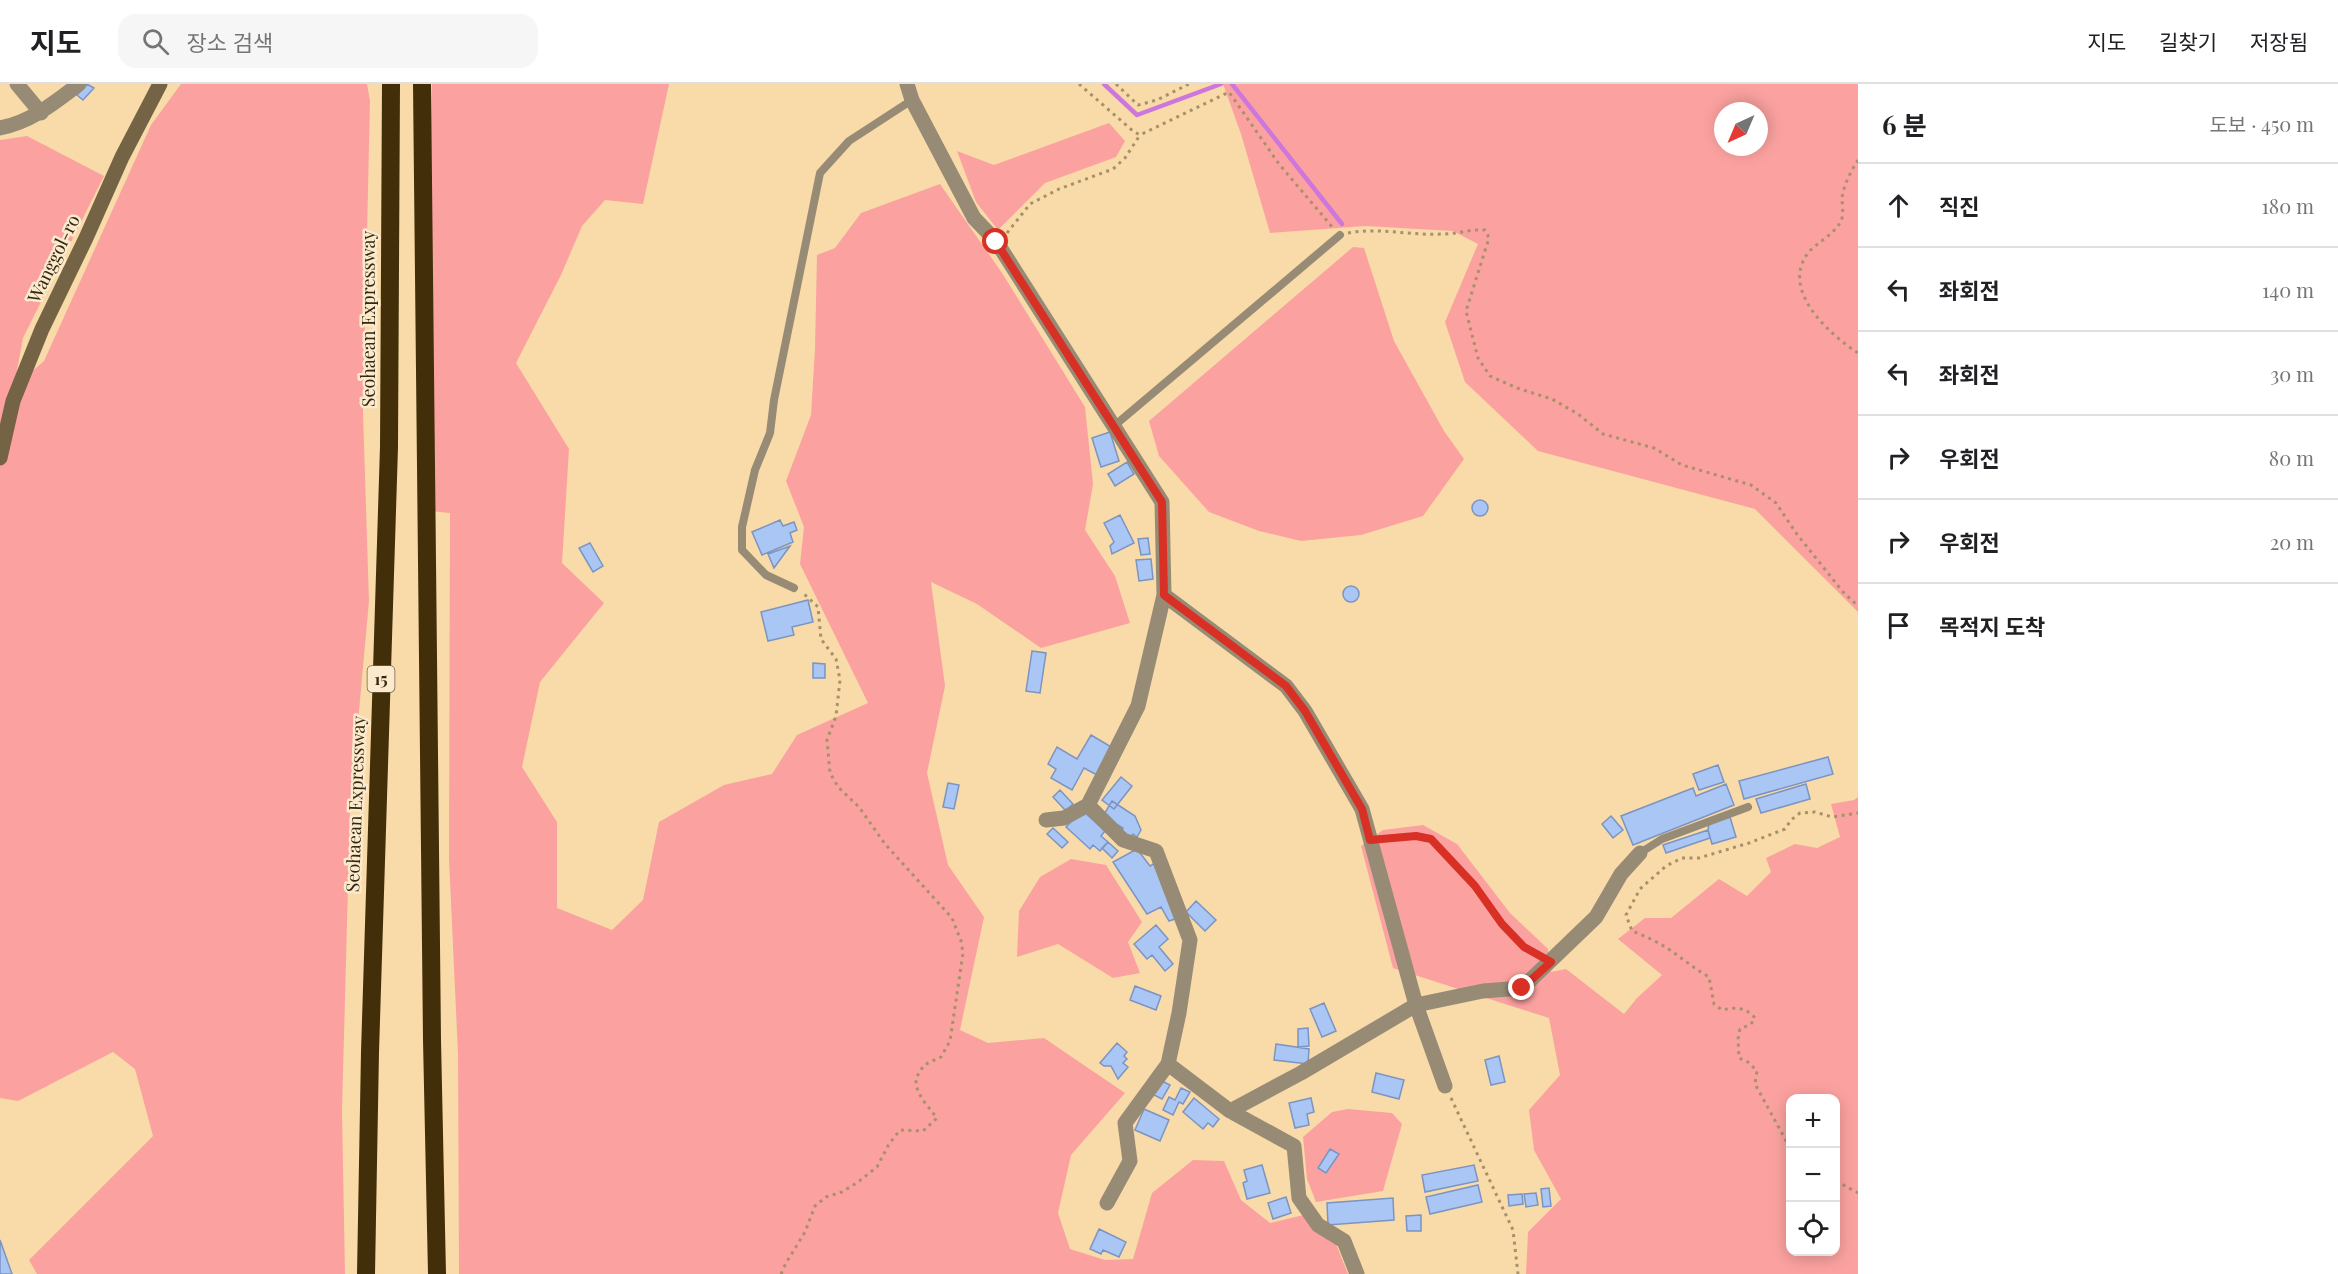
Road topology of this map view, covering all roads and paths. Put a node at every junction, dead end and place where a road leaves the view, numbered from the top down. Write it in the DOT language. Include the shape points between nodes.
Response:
graph roads {
  1 [pos="17,84"];
  2 [pos="79,84"];
  3 [pos="160,84"];
  4 [pos="391,84"];
  5 [pos="422,84"];
  6 [pos="907,84"];
  7 [pos="1079,84"];
  8 [pos="1116,84"];
  9 [pos="1189,84"];
  10 [pos="912,100"];
  11 [pos="41,112"];
  12 [pos="0,128"];
  13 [pos="1140,135"];
  14 [pos="1858,160"];
  15 [pos="1340,235"];
  16 [pos="996,242"];
  17 [pos="1858,353"];
  18 [pos="1114,426"];
  19 [pos="0,458"];
  20 [pos="794,588"];
  21 [pos="1164,595"];
  22 [pos="1858,606"];
  23 [pos="1088,805"];
  24 [pos="1748,807"];
  25 [pos="1858,813"];
  26 [pos="1046,820"];
  27 [pos="1370,840"];
  28 [pos="1640,853"];
  29 [pos="1551,962"];
  30 [pos="1416,1005"];
  31 [pos="1168,1064"];
  32 [pos="1445,1086"];
  33 [pos="1230,1111"];
  34 [pos="1786,1139"];
  35 [pos="1840,1183"];
  36 [pos="1858,1193"];
  37 [pos="1107,1203"];
  38 [pos="366,1274"];
  39 [pos="437,1274"];
  40 [pos="782,1274"];
  41 [pos="1357,1274"];
  42 [pos="1518,1274"];
  1 -- 11 [label="street"];
  2 -- 11 [label="street"];
  3 -- 19 [label="main road, Wanggol-ro" via="42,329 13,401"];
  4 -- 38 [label="highway, Seohaean Expressway / 15" via="389,447 369,1052"];
  5 -- 39 [label="highway"];
  6 -- 10 [label="street"];
  7 -- 13 [label="path"];
  8 -- 9 [label="path" via="1138,105"];
  10 -- 16 [label="street" via="974,218"];
  10 -- 20 [label="lane" via="849,141 820,173 770,433 755,470 742,527 742,550 766,575"];
  11 -- 12 [label="street"];
  13 -- 15 [label="path" via="1229,92 1279,164"];
  13 -- 16 [label="path" via="1113,169 1030,204"];
  14 -- 17 [label="path" via="1842,196 1842,220 1808,254 1798,279 1803,297 1821,321"];
  15 -- 18 [label="lane"];
  15 -- 22 [label="path" via="1364,230 1443,234 1485,230 1489,238 1466,311 1478,358 1490,376 1552,399 1604,434 1654,448 1682,465 1751,485 1776,503 1836,584"];
  16 -- 18 [label="street"];
  18 -- 21 [label="street" via="1162,502"];
  20 -- 40 [label="path" via="818,607 821,639 836,659 840,680 836,716 827,740 830,773 885,844 952,918 963,952 950,1041 941,1057 924,1065 915,1078 922,1099 937,1118 923,1131 900,1130 877,1167 815,1206"];
  21 -- 23 [label="street" via="1138,706"];
  21 -- 27 [label="street" via="1286,686 1305,711 1362,809"];
  23 -- 26 [label="street" via="1064,818"];
  23 -- 31 [label="street" via="1123,840 1156,851 1191,940"];
  24 -- 28 [label="lane" via="1662,839"];
  25 -- 34 [label="path" via="1832,817 1800,813 1785,829 1699,858 1682,858 1666,866 1640,889 1626,915 1632,931 1656,941 1709,977 1714,1004 1722,1010 1749,1011 1755,1018 1740,1029 1738,1058 1757,1071 1755,1084"];
  27 -- 29 [label="path" via="1416,836 1431,839 1524,947"];
  27 -- 30 [label="street"];
  28 -- 29 [label="street" via="1621,874 1596,917"];
  29 -- 30 [label="street" via="1522,988 1484,991"];
  30 -- 32 [label="street"];
  30 -- 33 [label="street"];
  31 -- 33 [label="street"];
  31 -- 37 [label="street" via="1125,1123 1130,1161"];
  32 -- 42 [label="path" via="1513,1230"];
  33 -- 41 [label="street" via="1294,1146 1299,1198 1318,1225 1344,1241"];
  35 -- 36 [label="path"];
}
